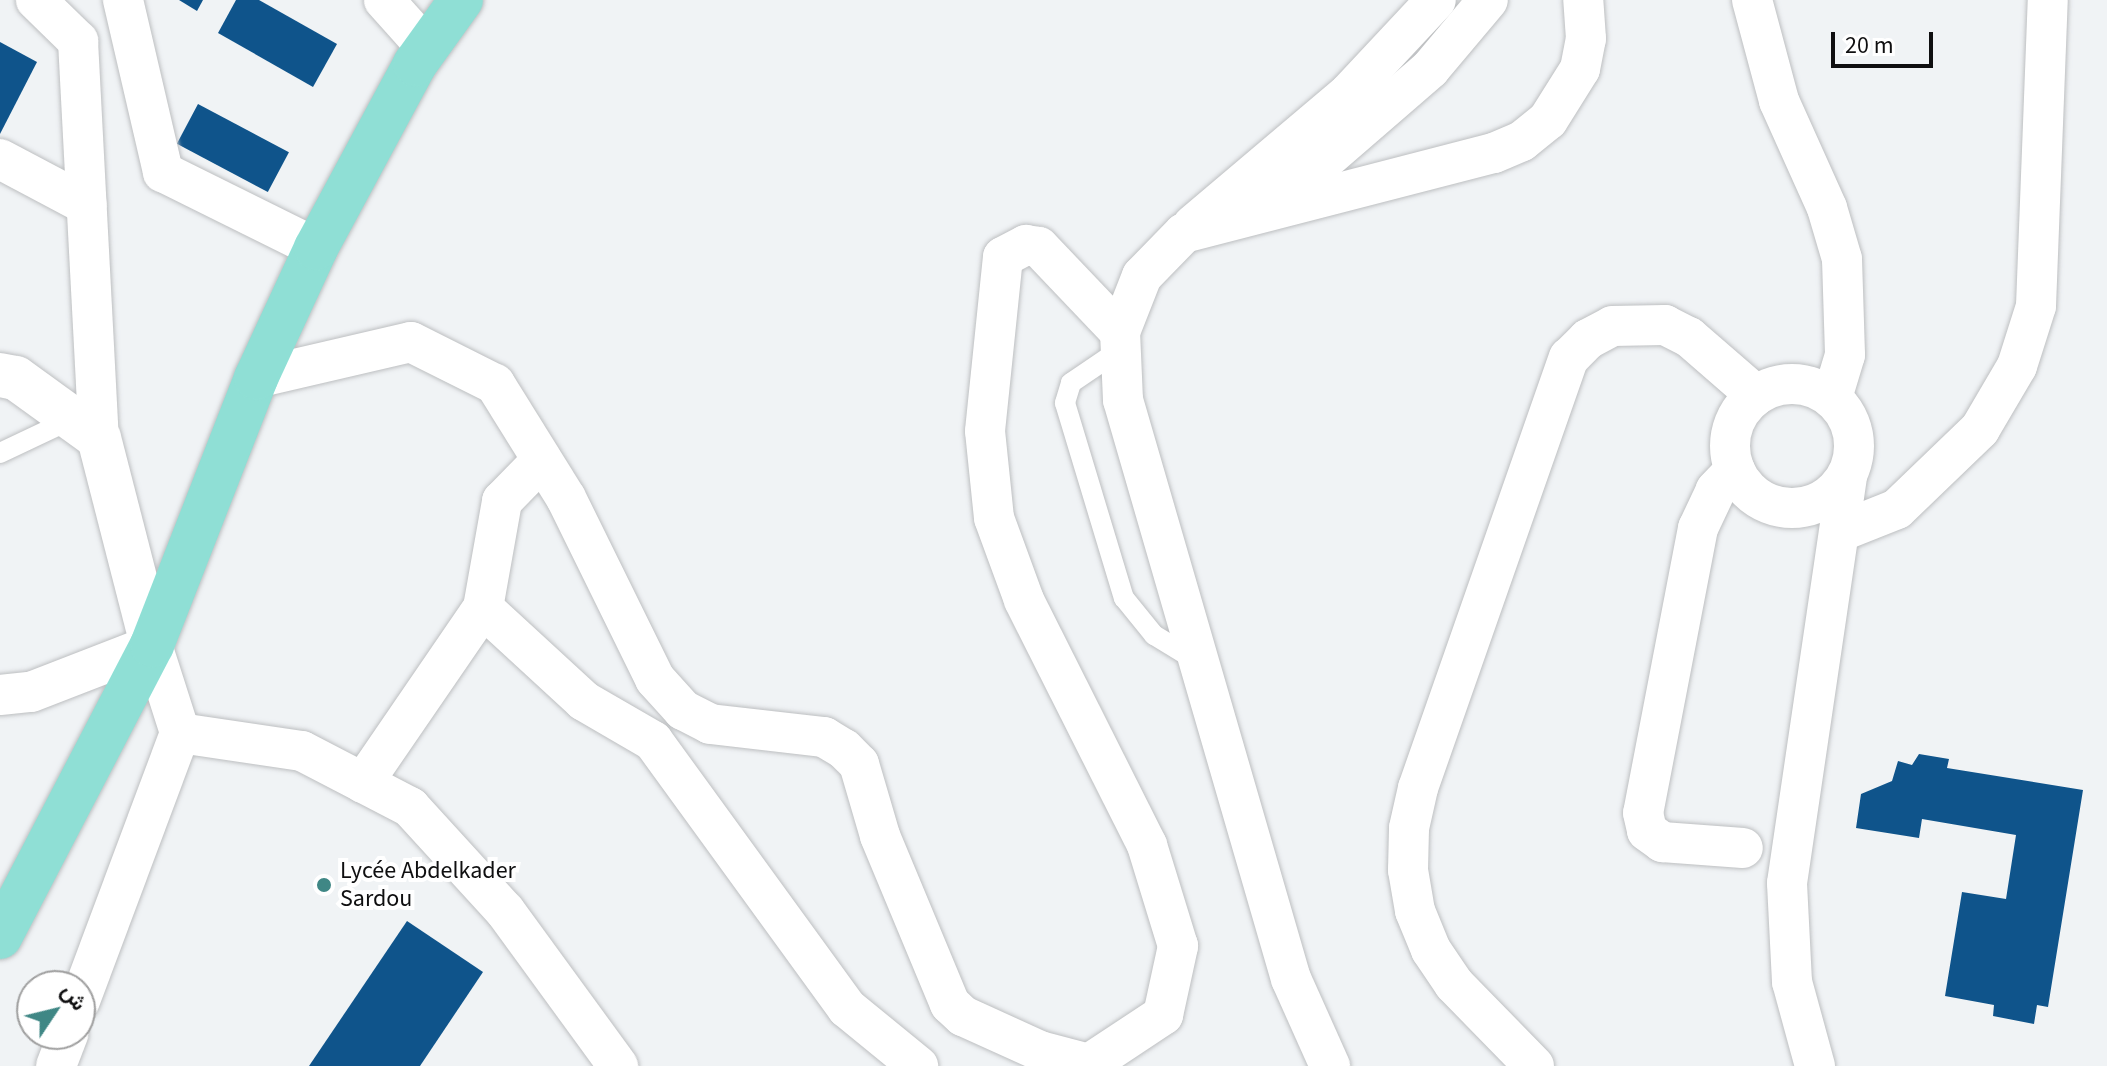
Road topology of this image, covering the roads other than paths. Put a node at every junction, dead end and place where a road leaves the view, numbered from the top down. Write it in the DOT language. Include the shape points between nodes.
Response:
graph roads {
  1 [pos="36,0"];
  2 [pos="123,0"];
  3 [pos="384,0"];
  4 [pos="461,0"];
  5 [pos="1436,0"];
  6 [pos="1488,0"];
  7 [pos="1583,0"];
  8 [pos="1752,0"];
  9 [pos="2048,0"];
  10 [pos="427,48"];
  11 [pos="0,159"];
  12 [pos="87,205"];
  13 [pos="1267,210"];
  14 [pos="1184,233"];
  15 [pos="316,248"];
  16 [pos="1119,341"];
  17 [pos="5,375"];
  18 [pos="256,378"];
  19 [pos="1756,395"];
  20 [pos="1832,398"];
  21 [pos="86,428"];
  22 [pos="0,453"];
  23 [pos="542,460"];
  24 [pos="1735,470"];
  25 [pos="1847,476"];
  26 [pos="1842,531"];
  27 [pos="483,608"];
  28 [pos="152,645"];
  29 [pos="1201,664"];
  30 [pos="0,695"];
  31 [pos="683,710"];
  32 [pos="180,733"];
  33 [pos="653,741"];
  34 [pos="363,783"];
  35 [pos="1743,848"];
  36 [pos="0,937"];
  37 [pos="92,970"];
  38 [pos="1031,1059"];
  39 [pos="618,1066"];
  40 [pos="918,1066"];
  41 [pos="1330,1066"];
  42 [pos="1534,1066"];
  43 [pos="1815,1066"];
  1 -- 12 [label="street" via="78,41"];
  2 -- 15 [label="street" via="163,172"];
  3 -- 10 [label="street"];
  4 -- 10 [label="main road"];
  5 -- 14 [label="street" via="1349,93"];
  6 -- 13 [label="street" via="1421,78"];
  7 -- 13 [label="street" via="1586,39 1580,69 1548,120 1522,141 1494,153"];
  8 -- 20 [label="street" via="1779,101 1827,208 1842,259 1845,355"];
  9 -- 26 [label="street" via="2036,306 2017,366 1980,429 1897,509"];
  10 -- 15 [label="main road"];
  11 -- 12 [label="street"];
  12 -- 21 [label="street"];
  13 -- 14 [label="street"];
  14 -- 16 [label="street" via="1142,276"];
  15 -- 18 [label="main road"];
  16 -- 29 [label="street" via="1123,400"];
  16 -- 29 [label="lane" via="1071,383 1065,403 1124,598 1154,635"];
  16 -- 38 [label="street" via="1039,247 1026,245 1003,257 985,431 994,518 1024,600 1147,845 1178,946 1163,1015 1089,1064"];
  17 -- 21 [label="main road"];
  18 -- 23 [label="street" via="411,342 495,384"];
  18 -- 28 [label="main road"];
  19 -- 20 [label="street" via="1795,384"];
  19 -- 24 [label="street" via="1732,429"];
  19 -- 42 [label="street" via="1689,337 1665,325 1612,326 1569,358 1418,788 1409,828 1408,870 1415,911 1431,950 1454,984"];
  20 -- 25 [label="street" via="1853,434"];
  21 -- 22 [label="lane"];
  21 -- 28 [label="main road"];
  23 -- 27 [label="street" via="502,501"];
  23 -- 31 [label="street" via="655,679"];
  24 -- 25 [label="street" via="1746,487 1779,507 1818,503"];
  24 -- 35 [label="street" via="1716,490 1698,528 1643,823 1662,842"];
  25 -- 26 [label="street"];
  26 -- 43 [label="street" via="1787,883 1792,982"];
  27 -- 33 [label="street" via="584,701"];
  27 -- 34 [label="street"];
  28 -- 30 [label="street" via="31,692"];
  28 -- 32 [label="street"];
  28 -- 36 [label="main road"];
  29 -- 41 [label="street" via="1291,979"];
  31 -- 33 [label="street"];
  31 -- 38 [label="street" via="710,724 824,737 859,764 880,836 950,1004"];
  32 -- 34 [label="street" via="302,751"];
  32 -- 37 [label="street"];
  33 -- 40 [label="street" via="847,1008"];
  34 -- 39 [label="street" via="410,807 505,911"];
}
